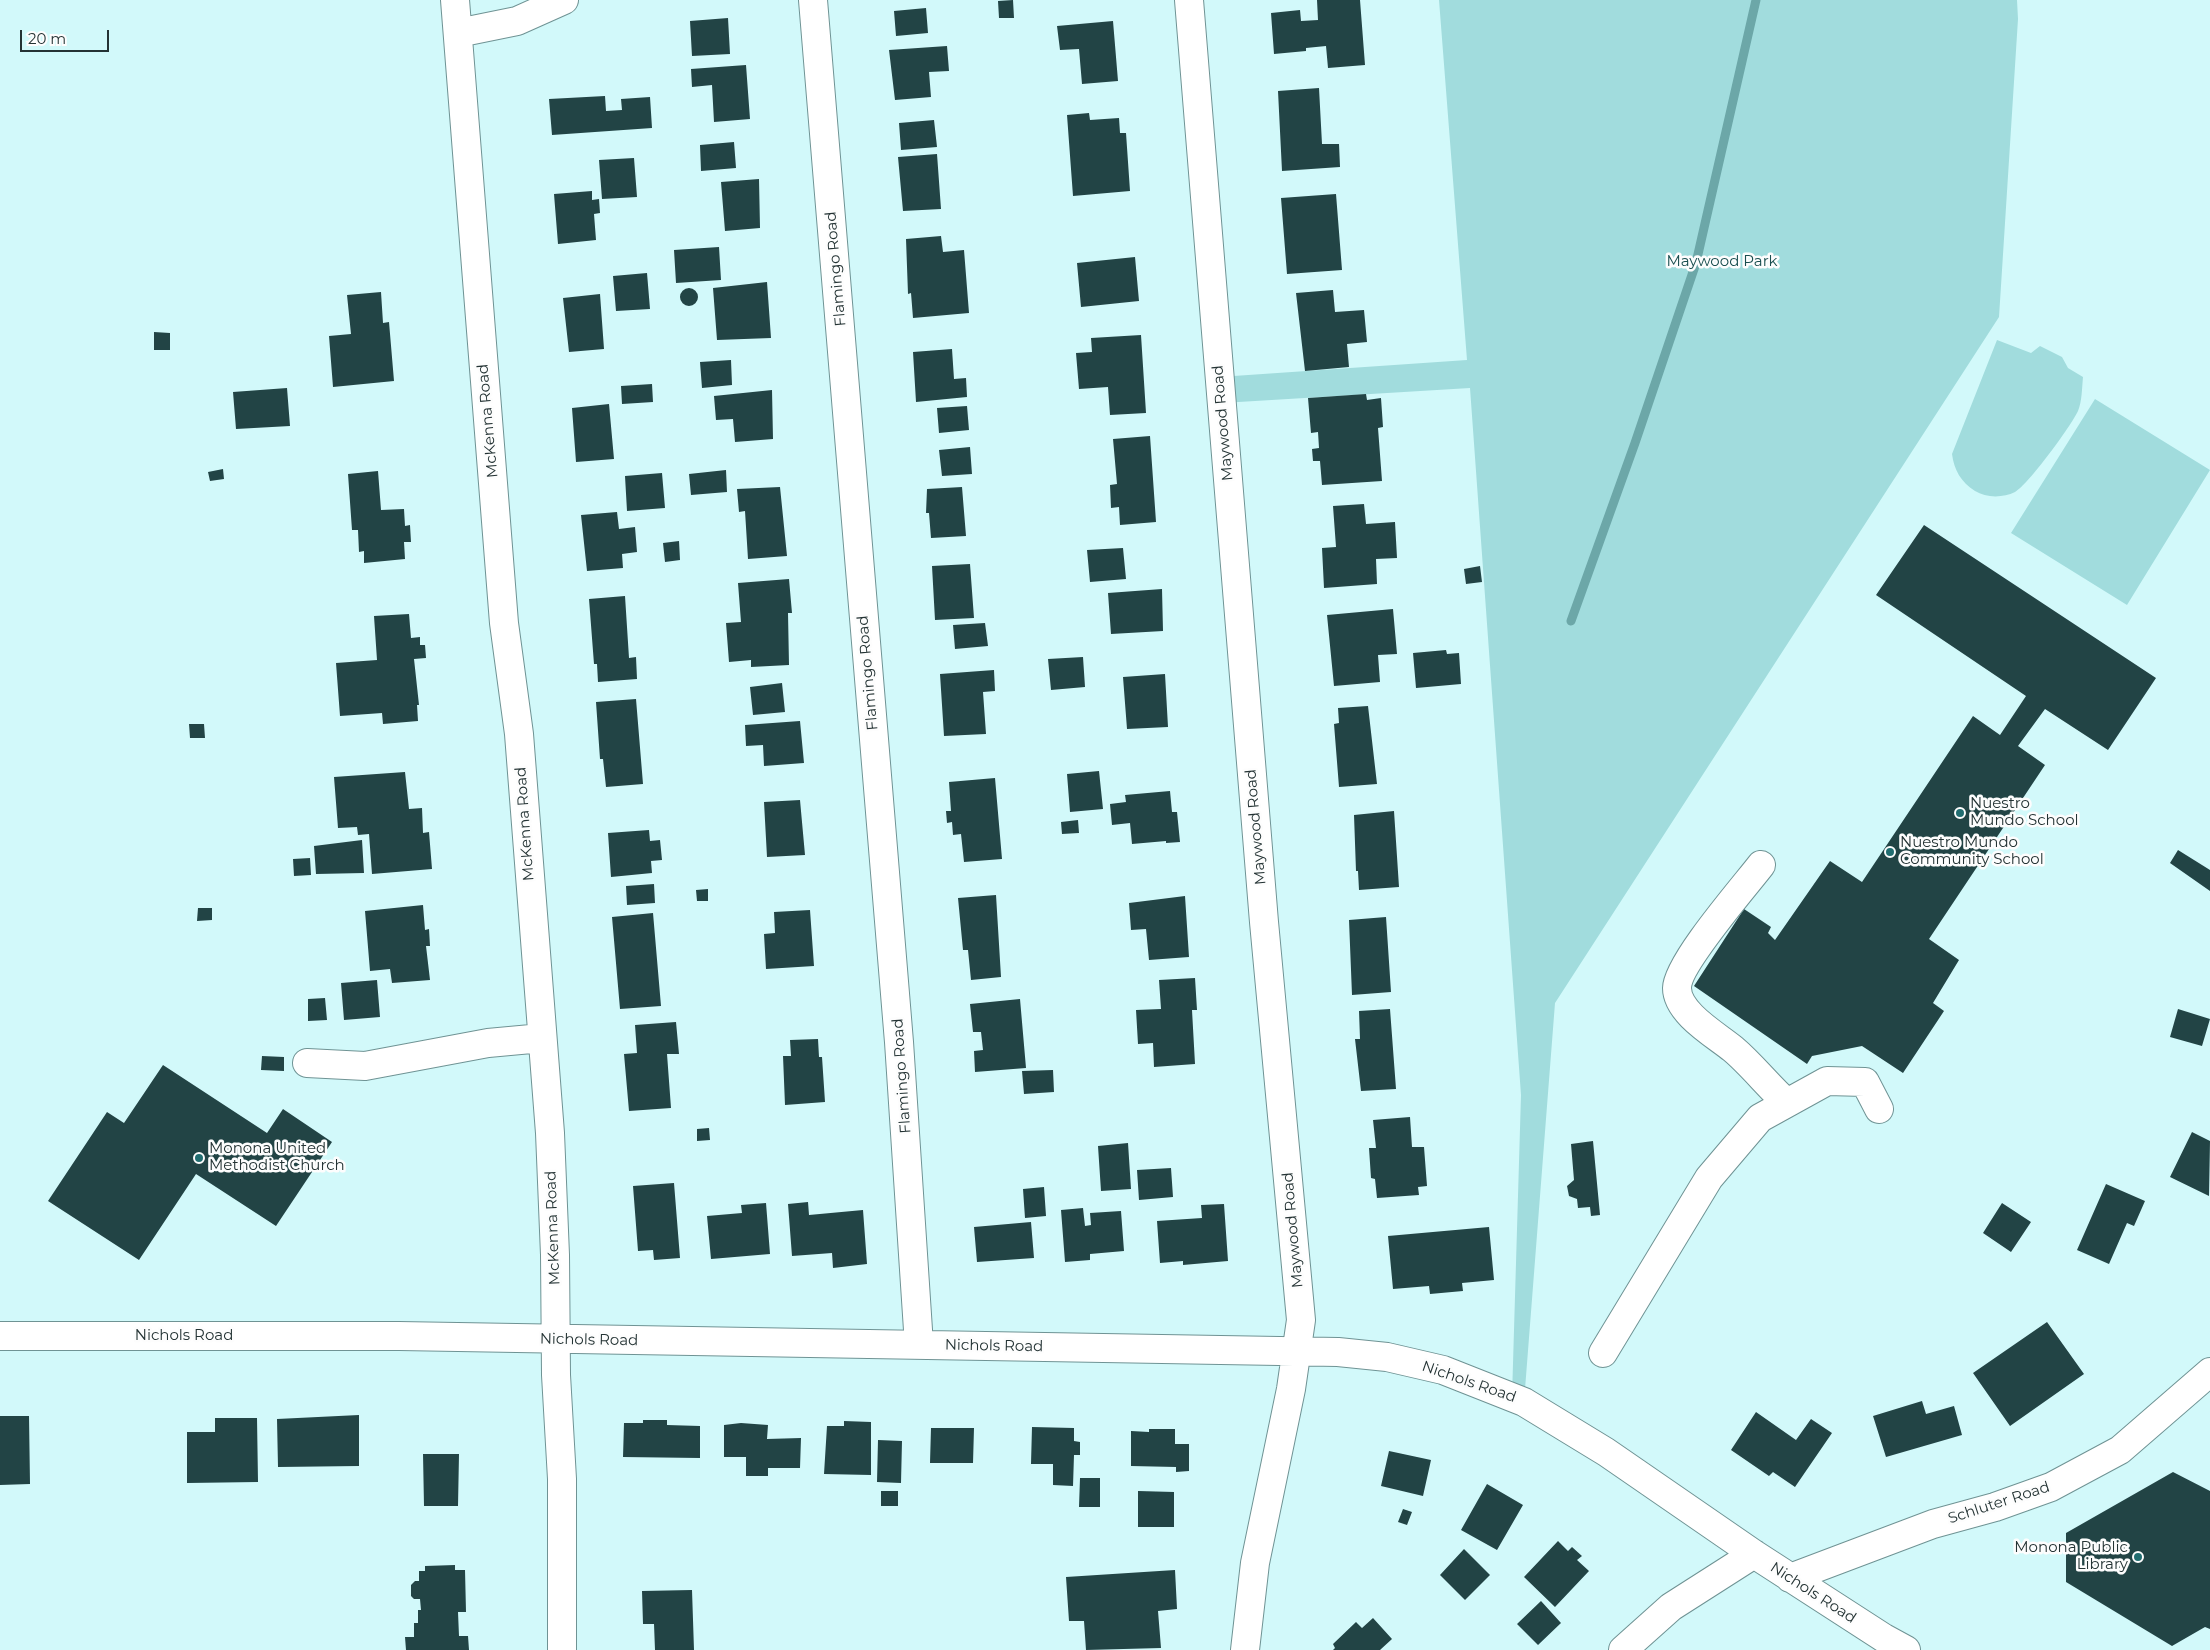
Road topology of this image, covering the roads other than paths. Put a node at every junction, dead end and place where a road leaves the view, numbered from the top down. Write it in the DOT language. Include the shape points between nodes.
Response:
graph roads {
  1 [pos="455,0"];
  2 [pos="564,0"];
  3 [pos="813,0"];
  4 [pos="1189,0"];
  5 [pos="458,33"];
  6 [pos="1761,865"];
  7 [pos="542,1038"];
  8 [pos="307,1063"];
  9 [pos="1787,1103"];
  10 [pos="1879,1109"];
  11 [pos="0,1336"];
  12 [pos="556,1340"];
  13 [pos="920,1345"];
  14 [pos="1298,1351"];
  15 [pos="1603,1353"];
  16 [pos="2210,1372"];
  17 [pos="1754,1554"];
  18 [pos="1790,1578"];
  19 [pos="562,1650"];
  20 [pos="1246,1650"];
  21 [pos="1623,1650"];
  22 [pos="1906,1650"];
  1 -- 5 [label="street, McKenna Road"];
  2 -- 5 [label="street" via="517,21"];
  3 -- 13 [label="street, Flamingo Road" via="899,1042"];
  4 -- 14 [label="street, Maywood Road" via="1263,912 1298,1276 1301,1320"];
  5 -- 7 [label="street, McKenna Road" via="504,623 519,734"];
  6 -- 9 [label="street" via="1684,967 1677,988 1682,1001 1699,1024 1733,1049"];
  7 -- 8 [label="street" via="488,1043 365,1066"];
  7 -- 12 [label="street, McKenna Road" via="550,1133"];
  9 -- 10 [label="street" via="1827,1080 1864,1082"];
  9 -- 15 [label="street" via="1760,1118 1709,1178"];
  11 -- 12 [label="street, Nichols Road" via="399,1336"];
  12 -- 13 [label="street, Nichols Road"];
  12 -- 19 [label="street, McKenna Road" via="562,1479"];
  13 -- 14 [label="street, Nichols Road"];
  14 -- 17 [label="street, Nichols Road" via="1387,1357 1443,1370 1524,1402 1606,1452"];
  14 -- 20 [label="street, Maywood Road" via="1255,1563"];
  16 -- 18 [label="street, Schluter Road" via="2120,1450 2051,1488 1933,1524"];
  17 -- 18 [label="street, Nichols Road"];
  17 -- 21 [label="street" via="1671,1607"];
  18 -- 22 [label="street, Nichols Road"];
}
